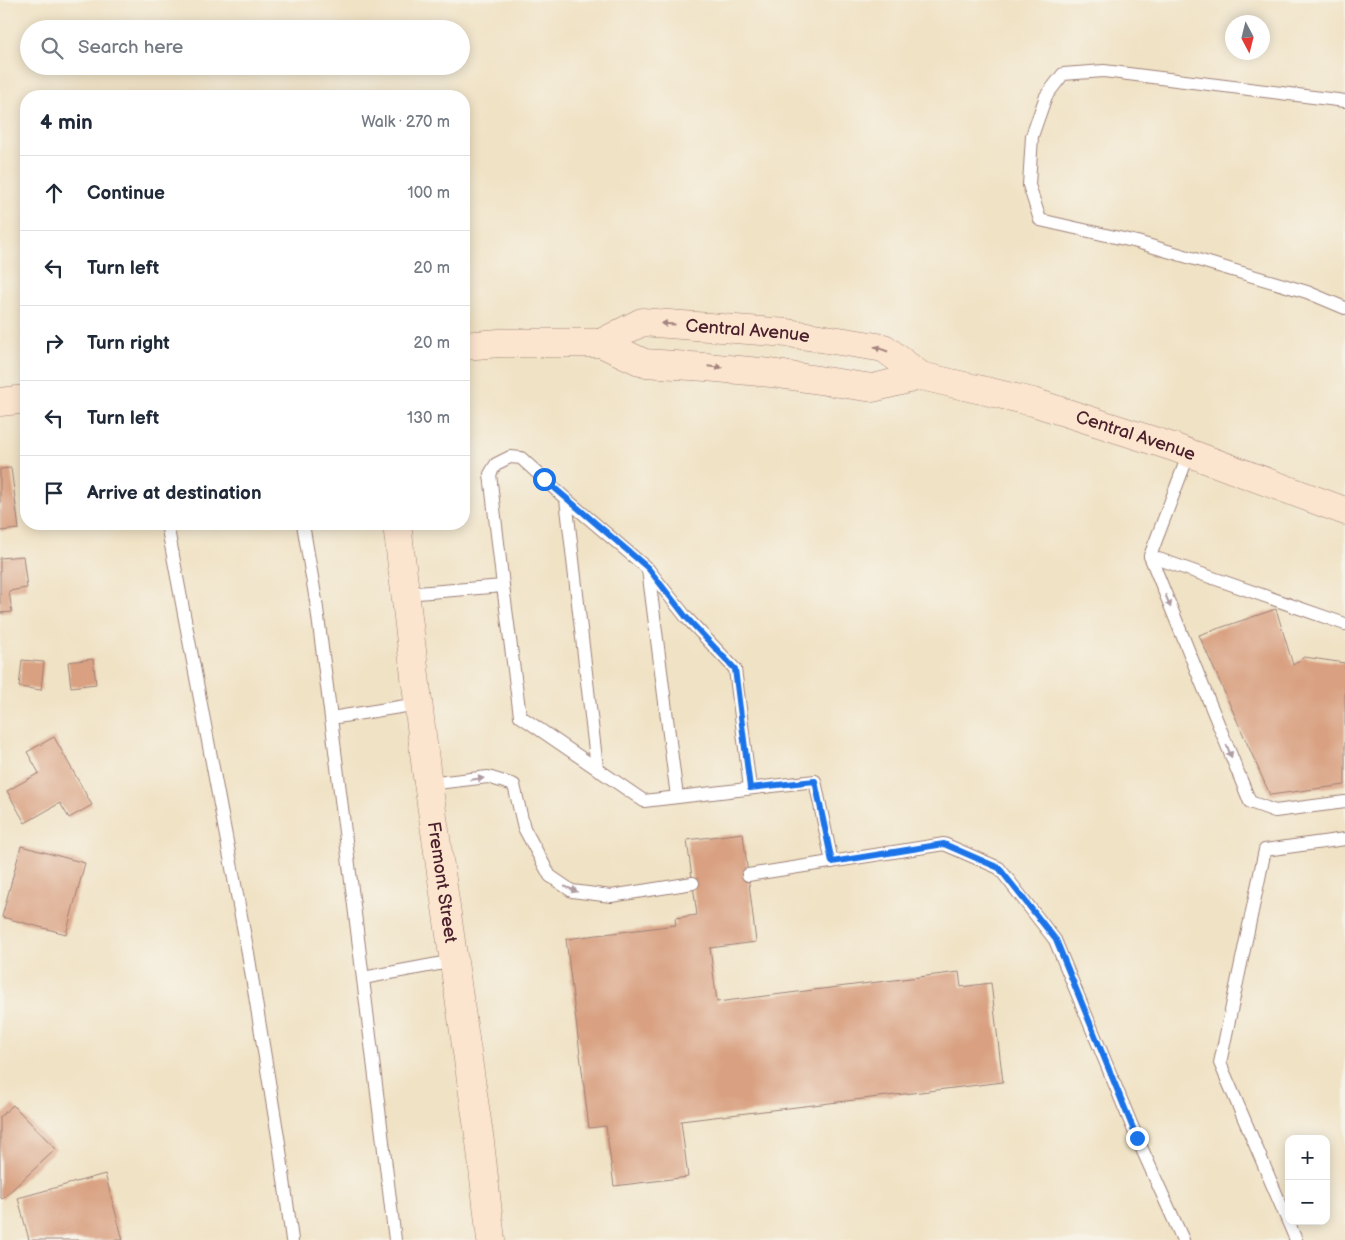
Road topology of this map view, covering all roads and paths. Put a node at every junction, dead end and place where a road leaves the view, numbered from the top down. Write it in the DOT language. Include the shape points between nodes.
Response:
graph roads {
  1 [pos="1345,102"];
  2 [pos="1345,308"];
  3 [pos="601,343"];
  4 [pos="470,345"];
  5 [pos="921,376"];
  6 [pos="20,400"];
  7 [pos="0,402"];
  8 [pos="1189,453"];
  9 [pos="566,499"];
  10 [pos="1345,510"];
  11 [pos="168,530"];
  12 [pos="304,530"];
  13 [pos="398,530"];
  14 [pos="1150,556"];
  15 [pos="648,568"];
  16 [pos="503,586"];
  17 [pos="405,594"];
  18 [pos="1345,624"];
  19 [pos="418,704"];
  20 [pos="331,718"];
  21 [pos="597,768"];
  22 [pos="428,784"];
  23 [pos="750,788"];
  24 [pos="677,797"];
  25 [pos="1345,802"];
  26 [pos="1345,839"];
  27 [pos="832,862"];
  28 [pos="748,875"];
  29 [pos="693,883"];
  30 [pos="454,961"];
  31 [pos="363,978"];
  32 [pos="292,1240"];
  33 [pos="395,1240"];
  34 [pos="491,1240"];
  35 [pos="1183,1240"];
  36 [pos="1296,1240"];
  1 -- 2 [label="lane" via="1104,71 1064,74 1046,96 1032,136 1029,186 1040,220 1137,242 1307,292"];
  3 -- 4 [label="main road, Central Avenue"];
  3 -- 5 [label="main road, Central Avenue, one-way" via="644,363 771,373 873,388"];
  5 -- 3 [label="main road, Central Avenue, one-way" via="884,348 788,334 642,322"];
  5 -- 8 [label="main road, Central Avenue" via="1033,402"];
  6 -- 7 [label="main road"];
  8 -- 10 [label="main road, Central Avenue"];
  8 -- 14 [label="lane"];
  9 -- 15 [label="lane"];
  9 -- 16 [label="lane" via="521,458 510,457 496,464 490,474"];
  9 -- 21 [label="lane"];
  11 -- 32 [label="lane" via="248,953"];
  12 -- 20 [label="lane"];
  13 -- 17 [label="main road, Fremont Street"];
  14 -- 18 [label="lane"];
  14 -- 25 [label="lane, one-way" via="1250,802 1275,811"];
  15 -- 23 [label="lane" via="686,617 735,669"];
  15 -- 24 [label="lane"];
  16 -- 17 [label="lane"];
  16 -- 21 [label="lane" via="520,716"];
  17 -- 19 [label="main road, Fremont Street"];
  19 -- 20 [label="lane"];
  19 -- 22 [label="main road, Fremont Street"];
  20 -- 31 [label="lane"];
  21 -- 24 [label="lane" via="644,800"];
  22 -- 29 [label="lane, one-way" via="488,777 514,785 524,828 550,876 572,891 611,896"];
  22 -- 30 [label="main road, Fremont Street"];
  23 -- 24 [label="lane"];
  23 -- 27 [label="lane" via="815,781"];
  26 -- 36 [label="lane" via="1265,850 1220,1063"];
  27 -- 28 [label="lane"];
  27 -- 35 [label="lane" via="944,844 999,868 1056,940 1139,1144"];
  30 -- 31 [label="lane"];
  30 -- 34 [label="main road, Fremont Street"];
  31 -- 33 [label="lane"];
}
